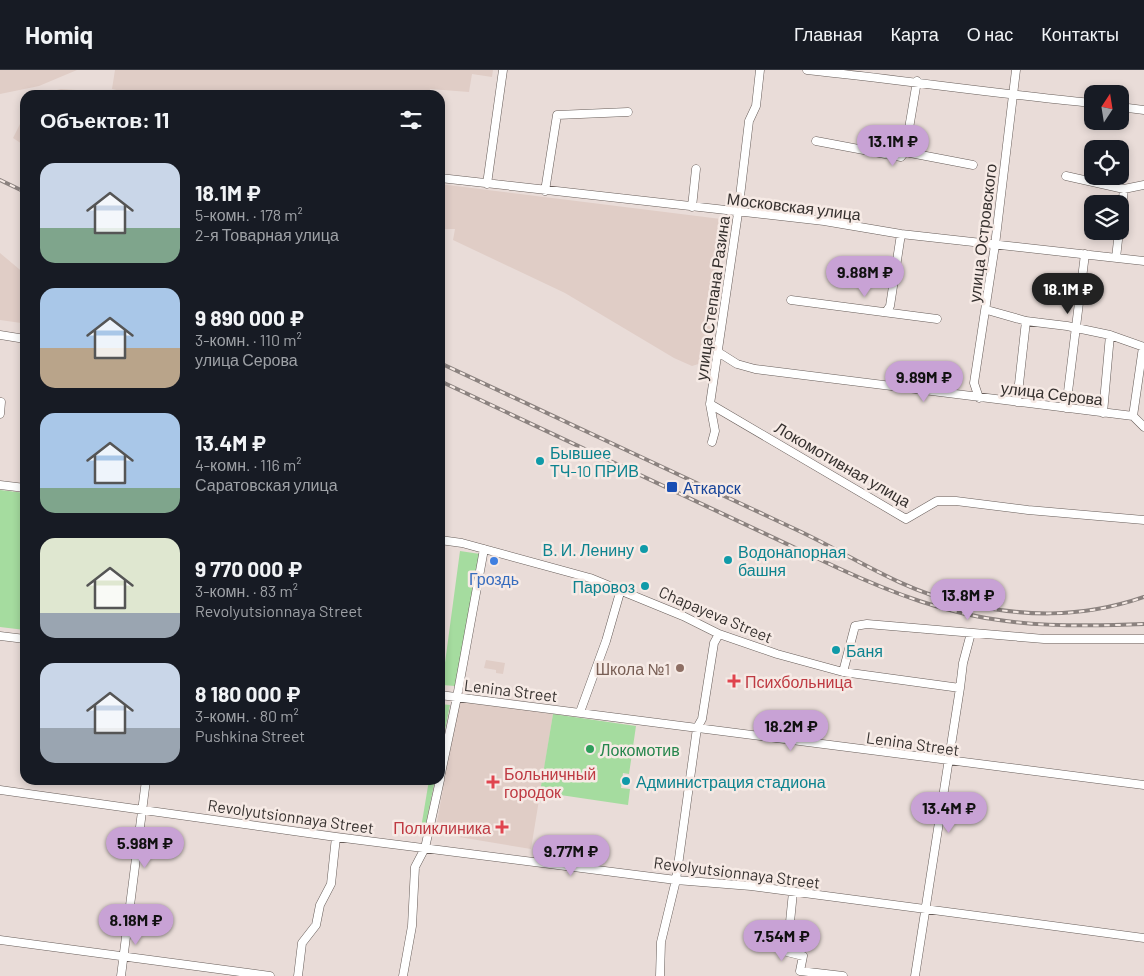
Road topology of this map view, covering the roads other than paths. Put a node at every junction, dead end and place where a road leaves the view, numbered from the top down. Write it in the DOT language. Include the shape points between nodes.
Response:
graph roads {
  1 [pos="503,70"];
  2 [pos="760,70"];
  3 [pos="807,70"];
  4 [pos="904,70"];
  5 [pos="1016,70"];
  6 [pos="902,80"];
  7 [pos="916,81"];
  8 [pos="1013,96"];
  9 [pos="1084,102"];
  10 [pos="1129,108"];
  11 [pos="1144,110"];
  12 [pos="628,112"];
  13 [pos="816,141"];
  14 [pos="905,152"];
  15 [pos="973,165"];
  16 [pos="696,169"];
  17 [pos="1066,176"];
  18 [pos="445,179"];
  19 [pos="488,184"];
  20 [pos="1144,185"];
  21 [pos="1124,190"];
  22 [pos="546,192"];
  23 [pos="1123,195"];
  24 [pos="692,207"];
  25 [pos="738,213"];
  26 [pos="901,234"];
  27 [pos="1118,240"];
  28 [pos="995,245"];
  29 [pos="1085,254"];
  30 [pos="1116,258"];
  31 [pos="1144,262"];
  32 [pos="791,300"];
  33 [pos="987,310"];
  34 [pos="886,312"];
  35 [pos="936,319"];
  36 [pos="1026,321"];
  37 [pos="1076,328"];
  38 [pos="0,335"];
  39 [pos="1110,335"];
  40 [pos="20,338"];
  41 [pos="1143,347"];
  42 [pos="718,352"];
  43 [pos="979,398"];
  44 [pos="1,402"];
  45 [pos="1016,402"];
  46 [pos="710,404"];
  47 [pos="1066,408"];
  48 [pos="1103,413"];
  49 [pos="0,414"];
  50 [pos="1133,416"];
  51 [pos="1144,427"];
  52 [pos="712,442"];
  53 [pos="0,485"];
  54 [pos="20,487"];
  55 [pos="1144,520"];
  56 [pos="445,541"];
  57 [pos="484,549"];
  58 [pos="621,589"];
  59 [pos="971,633"];
  60 [pos="719,634"];
  61 [pos="0,636"];
  62 [pos="20,638"];
  63 [pos="1144,639"];
  64 [pos="844,672"];
  65 [pos="960,688"];
  66 [pos="445,696"];
  67 [pos="457,697"];
  68 [pos="580,712"];
  69 [pos="697,728"];
  70 [pos="445,755"];
  71 [pos="949,761"];
  72 [pos="145,785"];
  73 [pos="439,785"];
  74 [pos="1144,785"];
  75 [pos="0,790"];
  76 [pos="142,810"];
  77 [pos="336,837"];
  78 [pos="425,848"];
  79 [pos="676,880"];
  80 [pos="793,892"];
  81 [pos="927,908"];
  82 [pos="1144,938"];
  83 [pos="0,940"];
  84 [pos="123,956"];
  85 [pos="194,966"];
  86 [pos="121,976"];
  87 [pos="192,976"];
  88 [pos="270,976"];
  89 [pos="298,976"];
  90 [pos="403,976"];
  91 [pos="660,976"];
  92 [pos="843,976"];
  93 [pos="916,976"];
  1 -- 19 [label="street"];
  2 -- 25 [label="street, улица Степана Разина" via="756,106 749,121"];
  3 -- 6 [label="street"];
  4 -- 6 [label="street"];
  5 -- 8 [label="street, улица Островского"];
  6 -- 7 [label="street"];
  7 -- 8 [label="street"];
  7 -- 14 [label="street"];
  8 -- 9 [label="street"];
  8 -- 28 [label="street, улица Островского"];
  10 -- 11 [label="street"];
  12 -- 22 [label="street" via="557,114"];
  13 -- 14 [label="street" via="901,157"];
  14 -- 15 [label="street"];
  16 -- 24 [label="street"];
  17 -- 21 [label="street"];
  18 -- 19 [label="street, Московская улица"];
  19 -- 22 [label="street, Московская улица"];
  20 -- 21 [label="street"];
  21 -- 23 [label="street"];
  22 -- 24 [label="street, Московская улица"];
  24 -- 25 [label="street, Московская улица"];
  25 -- 26 [label="street, Московская улица" via="824,221"];
  25 -- 42 [label="street, улица Степана Разина"];
  26 -- 28 [label="street, Московская улица"];
  26 -- 34 [label="street" via="890,306"];
  27 -- 30 [label="street"];
  28 -- 29 [label="street, Московская улица"];
  28 -- 33 [label="street, улица Островского"];
  29 -- 30 [label="street, Московская улица"];
  29 -- 37 [label="street"];
  30 -- 31 [label="street, Московская улица"];
  32 -- 34 [label="street"];
  33 -- 36 [label="street"];
  33 -- 43 [label="street, улица Островского" via="974,383"];
  34 -- 35 [label="street"];
  36 -- 37 [label="street"];
  36 -- 45 [label="street"];
  37 -- 39 [label="street"];
  37 -- 47 [label="street"];
  38 -- 40 [label="street"];
  39 -- 41 [label="street"];
  39 -- 48 [label="street"];
  41 -- 50 [label="street"];
  42 -- 43 [label="street, улица Серова" via="736,364 755,369"];
  42 -- 46 [label="street, улица Степана Разина"];
  43 -- 45 [label="street, улица Серова"];
  44 -- 49 [label="street"];
  45 -- 47 [label="street, улица Серова"];
  46 -- 52 [label="street, улица Степана Разина" via="714,430"];
  46 -- 55 [label="street, Локомотивная улица" via="906,519 937,501 956,500"];
  47 -- 48 [label="street, улица Серова"];
  48 -- 50 [label="street, улица Серова"];
  50 -- 51 [label="street"];
  53 -- 54 [label="street"];
  56 -- 57 [label="street, Chapayeva Street"];
  57 -- 58 [label="street, Chapayeva Street"];
  57 -- 67 [label="street"];
  58 -- 60 [label="street, Chapayeva Street"];
  58 -- 68 [label="street" via="606,642"];
  59 -- 63 [label="street" via="1044,639"];
  59 -- 64 [label="street" via="867,624 855,626"];
  59 -- 65 [label="street"];
  60 -- 64 [label="street, Chapayeva Street"];
  60 -- 69 [label="street" via="714,643 702,719"];
  61 -- 62 [label="street"];
  64 -- 65 [label="street, Chapayeva Street"];
  65 -- 71 [label="street"];
  66 -- 67 [label="street, Lenina Street"];
  67 -- 68 [label="street, Lenina Street"];
  67 -- 70 [label="street"];
  68 -- 69 [label="street, Lenina Street"];
  69 -- 71 [label="street, Lenina Street"];
  69 -- 79 [label="street"];
  71 -- 74 [label="street, Lenina Street"];
  71 -- 81 [label="street"];
  72 -- 76 [label="street"];
  73 -- 78 [label="street"];
  75 -- 76 [label="street, Revolyutsionnaya Street"];
  76 -- 77 [label="street, Revolyutsionnaya Street"];
  76 -- 84 [label="street"];
  77 -- 78 [label="street, Revolyutsionnaya Street"];
  77 -- 89 [label="street" via="331,884 320,905 316,926 302,943"];
  78 -- 79 [label="street, Revolyutsionnaya Street"];
  78 -- 90 [label="street" via="415,867 412,926"];
  79 -- 80 [label="street, Revolyutsionnaya Street"];
  79 -- 91 [label="street" via="661,942"];
  80 -- 81 [label="street, Revolyutsionnaya Street"];
  80 -- 92 [label="street" via="787,952 803,956 800,971"];
  81 -- 82 [label="street, Revolyutsionnaya Street"];
  81 -- 93 [label="street"];
  83 -- 84 [label="street"];
  84 -- 85 [label="street"];
  84 -- 86 [label="street"];
  85 -- 87 [label="street"];
  85 -- 88 [label="street"];
}
